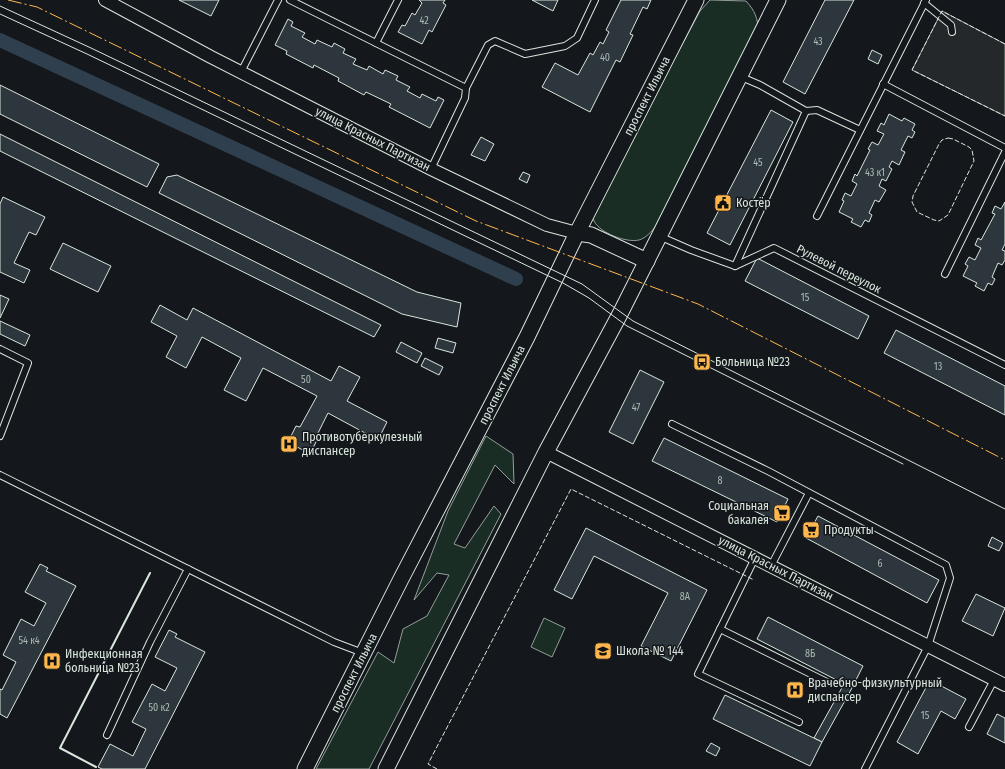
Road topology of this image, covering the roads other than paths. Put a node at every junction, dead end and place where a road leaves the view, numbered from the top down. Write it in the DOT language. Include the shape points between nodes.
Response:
graph roads {
  1 [pos="105,0"];
  2 [pos="278,0"];
  3 [pos="290,0"];
  4 [pos="398,0"];
  5 [pos="595,0"];
  6 [pos="696,0"];
  7 [pos="778,0"];
  8 [pos="925,1"];
  9 [pos="952,32"];
  10 [pos="376,43"];
  11 [pos="241,72"];
  12 [pos="740,76"];
  13 [pos="882,84"];
  14 [pos="466,88"];
  15 [pos="806,111"];
  16 [pos="860,130"];
  17 [pos="1005,148"];
  18 [pos="1005,152"];
  19 [pos="431,169"];
  20 [pos="817,216"];
  21 [pos="577,233"];
  22 [pos="659,236"];
  23 [pos="647,261"];
  24 [pos="736,266"];
  25 [pos="945,274"];
  26 [pos="0,349"];
  27 [pos="1005,365"];
  28 [pos="672,424"];
  29 [pos="0,436"];
  30 [pos="546,452"];
  31 [pos="0,475"];
  32 [pos="809,493"];
  33 [pos="755,558"];
  34 [pos="771,566"];
  35 [pos="188,569"];
  36 [pos="720,629"];
  37 [pos="928,646"];
  38 [pos="365,654"];
  39 [pos="994,680"];
  40 [pos="827,682"];
  41 [pos="1005,685"];
  42 [pos="799,722"];
  43 [pos="969,728"];
  44 [pos="107,735"];
  45 [pos="305,769"];
  46 [pos="386,769"];
  47 [pos="865,769"];
  1 -- 11 [label="street, улица Красных Партизан"];
  2 -- 11 [label="lane"];
  3 -- 10 [label="lane"];
  4 -- 10 [label="lane"];
  5 -- 14 [label="lane" via="577,38 565,46 525,54 495,41 488,45"];
  6 -- 21 [label="street, проспект Ильича"];
  7 -- 12 [label="street"];
  8 -- 9 [label="lane" via="951,25"];
  8 -- 13 [label="lane"];
  10 -- 14 [label="lane"];
  11 -- 19 [label="street, улица Красных Партизан"];
  12 -- 15 [label="lane"];
  12 -- 22 [label="street"];
  13 -- 16 [label="lane"];
  13 -- 17 [label="lane"];
  14 -- 19 [label="lane" via="465,98"];
  15 -- 16 [label="lane" via="817,110"];
  15 -- 24 [label="lane"];
  16 -- 20 [label="lane"];
  18 -- 25 [label="lane"];
  19 -- 21 [label="street, улица Красных Партизан" via="546,225"];
  21 -- 23 [label="street, улица Красных Партизан" via="591,235"];
  21 -- 38 [label="street, проспект Ильича"];
  22 -- 23 [label="street"];
  22 -- 24 [label="lane"];
  23 -- 30 [label="street"];
  24 -- 27 [label="lane, Рулевой переулок" via="774,248"];
  26 -- 29 [label="lane" via="28,363"];
  28 -- 32 [label="lane"];
  30 -- 33 [label="street, улица Красных Партизан"];
  30 -- 46 [label="street"];
  31 -- 35 [label="lane"];
  32 -- 34 [label="lane"];
  32 -- 37 [label="lane" via="946,565 950,578"];
  33 -- 34 [label="street, улица Красных Партизан"];
  33 -- 36 [label="lane"];
  34 -- 37 [label="street, улица Красных Партизан"];
  35 -- 38 [label="lane" via="334,642"];
  35 -- 44 [label="lane" via="150,642"];
  36 -- 40 [label="lane"];
  36 -- 42 [label="lane" via="698,674"];
  37 -- 39 [label="street, улица Красных Партизан"];
  37 -- 47 [label="lane"];
  38 -- 45 [label="street, проспект Ильича"];
  39 -- 41 [label="street, улица Красных Партизан"];
  39 -- 43 [label="lane"];
}
